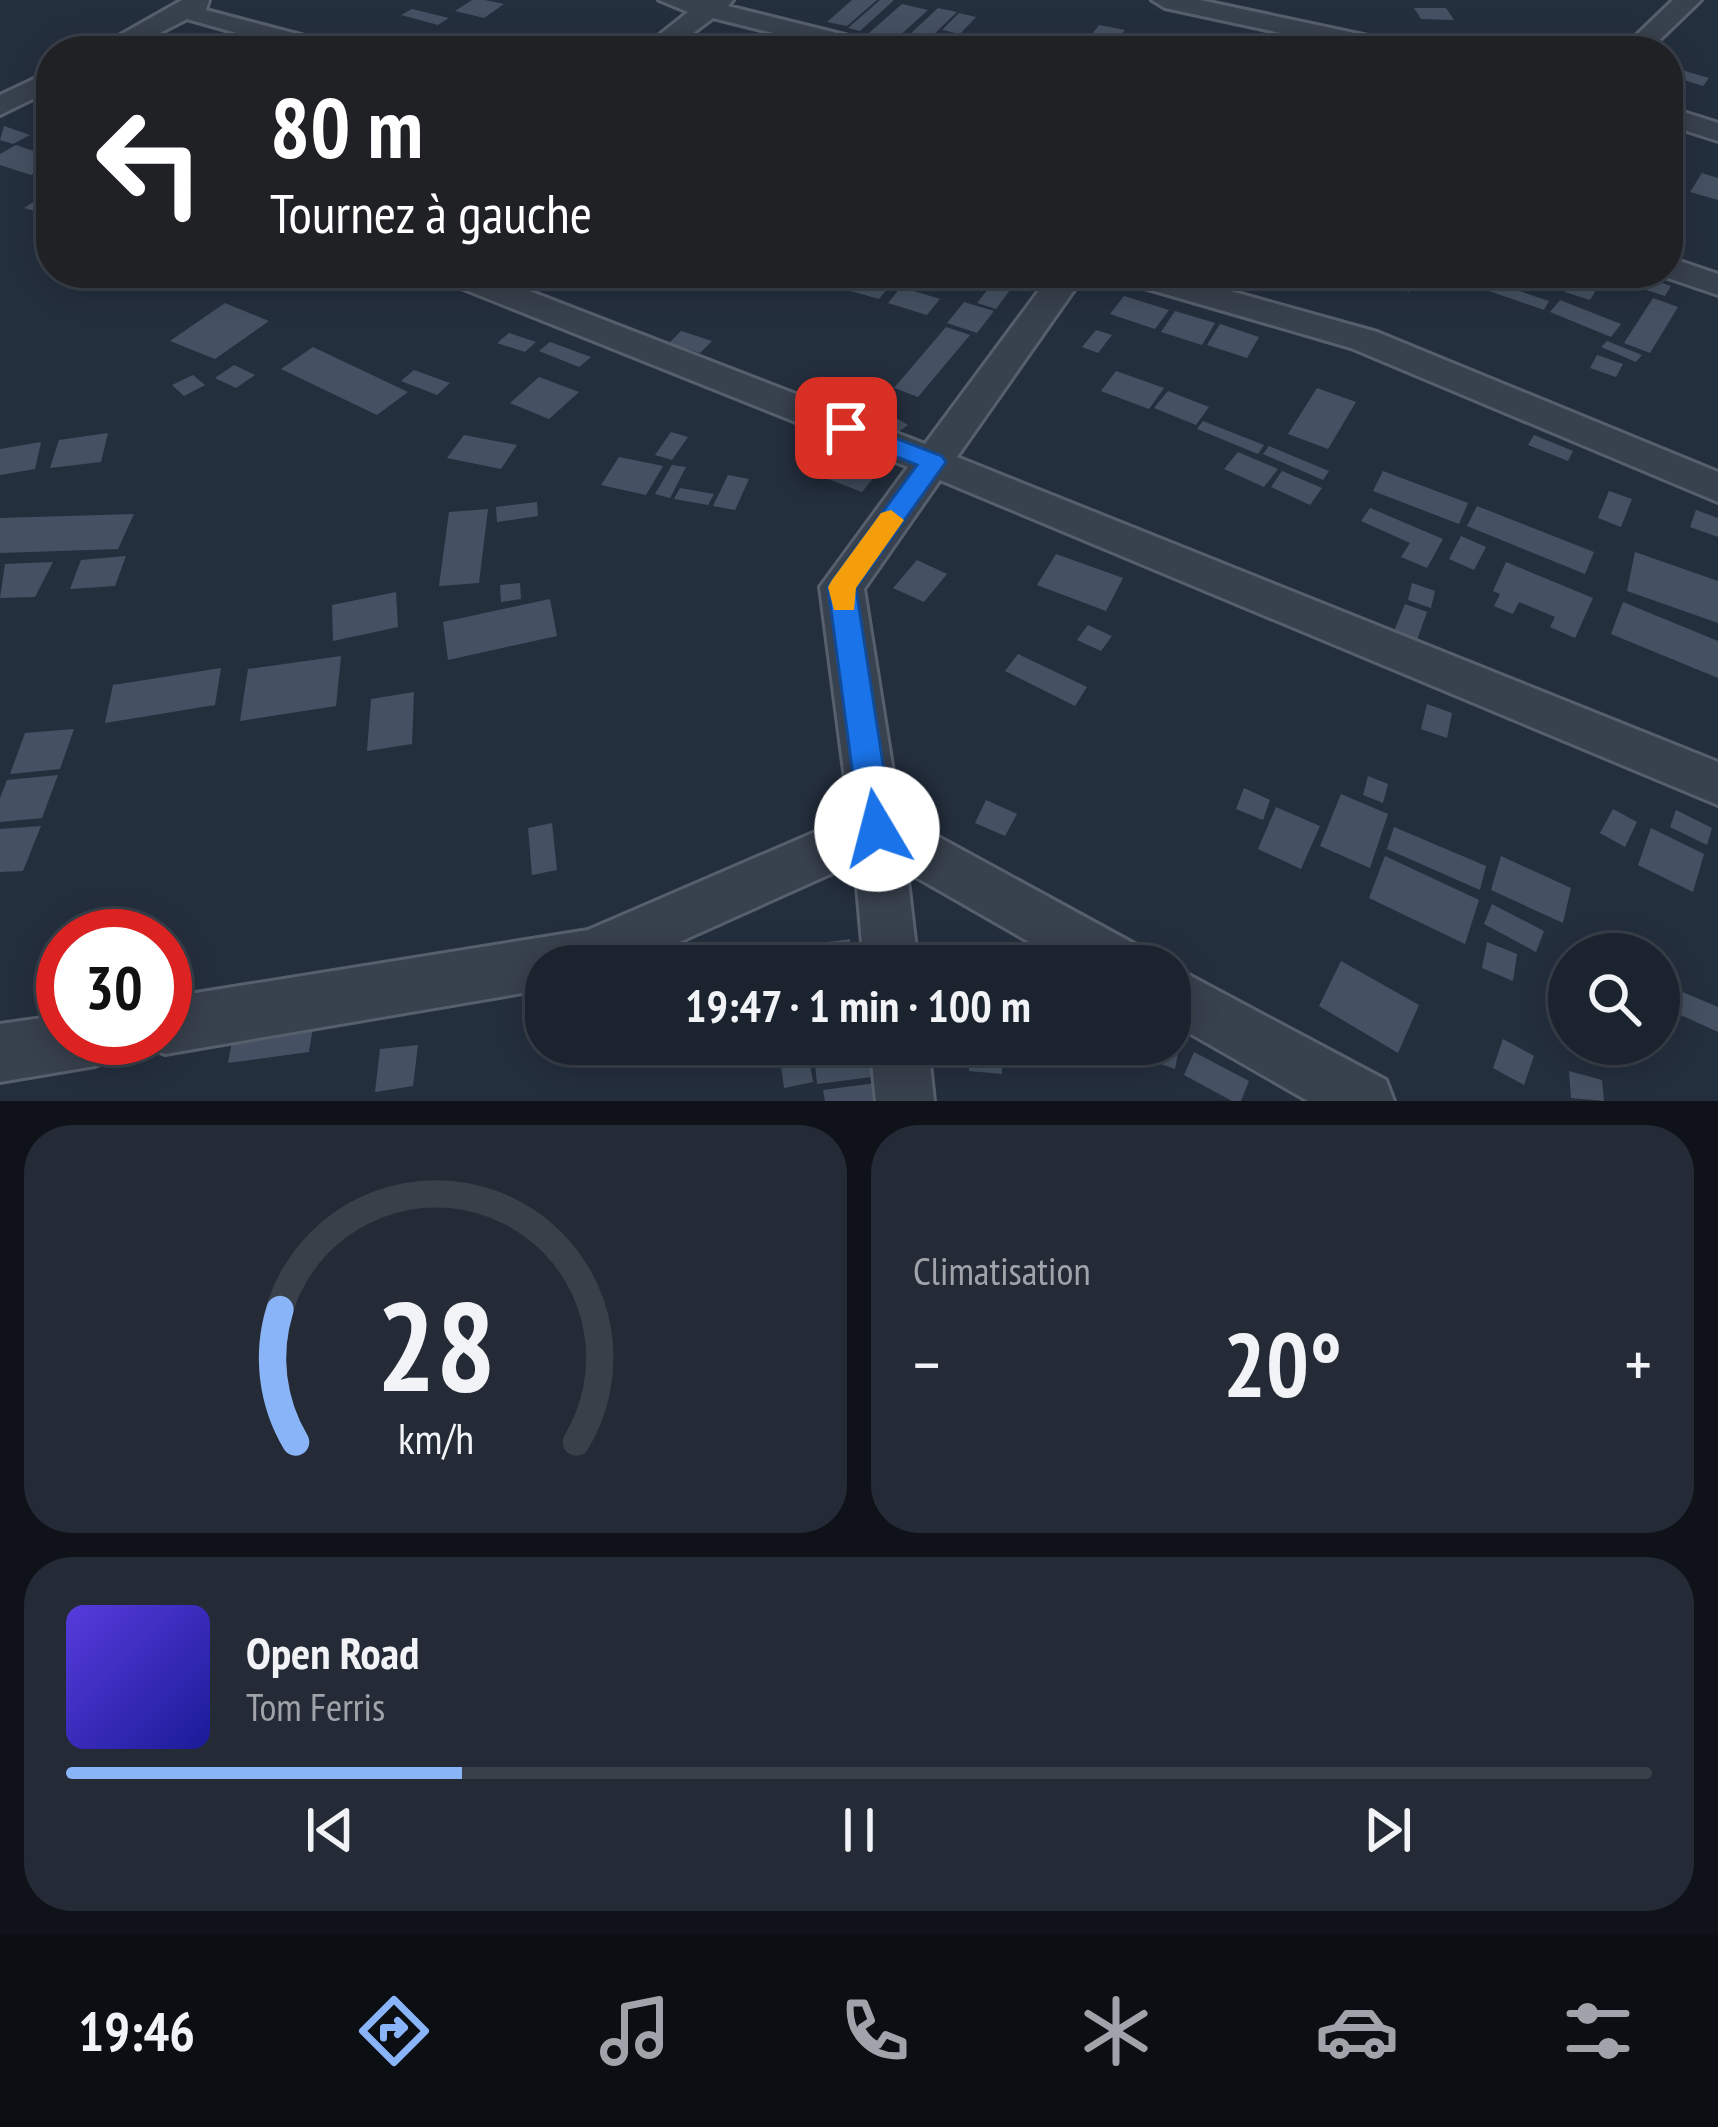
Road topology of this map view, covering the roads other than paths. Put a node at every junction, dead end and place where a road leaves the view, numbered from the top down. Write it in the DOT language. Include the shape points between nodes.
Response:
graph roads {
  1 [pos="672,0"];
  2 [pos="1165,0"];
  3 [pos="1688,0"];
  4 [pos="193,4"];
  5 [pos="714,4"];
  6 [pos="1253,19"];
  7 [pos="133,36"];
  8 [pos="275,36"];
  9 [pos="672,36"];
  10 [pos="824,36"];
  11 [pos="1240,36"];
  12 [pos="1332,36"];
  13 [pos="1649,36"];
  14 [pos="36,87"];
  15 [pos="0,106"];
  16 [pos="1683,120"];
  17 [pos="1718,131"];
  18 [pos="1683,272"];
  19 [pos="1718,285"];
  20 [pos="491,288"];
  21 [pos="1058,288"];
  22 [pos="1182,288"];
  23 [pos="933,462"];
  24 [pos="1718,488"];
  25 [pos="1718,784"];
  26 [pos="877,829"];
  27 [pos="889,945"];
  28 [pos="1085,945"];
  29 [pos="1191,1004"];
  30 [pos="192,1022"];
  31 [pos="36,1049"];
  32 [pos="2,1055"];
  33 [pos="901,1065"];
  34 [pos="905,1101"];
  35 [pos="1365,1101"];
  1 -- 5 [label="street"];
  2 -- 6 [label="street"];
  3 -- 13 [label="street"];
  4 -- 7 [label="street"];
  4 -- 8 [label="street" via="197,15"];
  5 -- 9 [label="street"];
  5 -- 10 [label="street"];
  6 -- 11 [label="street"];
  6 -- 12 [label="street"];
  14 -- 15 [label="street"];
  16 -- 17 [label="street"];
  18 -- 19 [label="street"];
  20 -- 23 [label="street"];
  21 -- 23 [label="street"];
  22 -- 24 [label="street" via="1364,340"];
  23 -- 25 [label="street"];
  23 -- 26 [label="street" via="842,587"];
  26 -- 27 [label="street"];
  26 -- 28 [label="street"];
  26 -- 30 [label="street" via="591,955"];
  29 -- 35 [label="street"];
  31 -- 32 [label="street"];
  33 -- 34 [label="street"];
}
